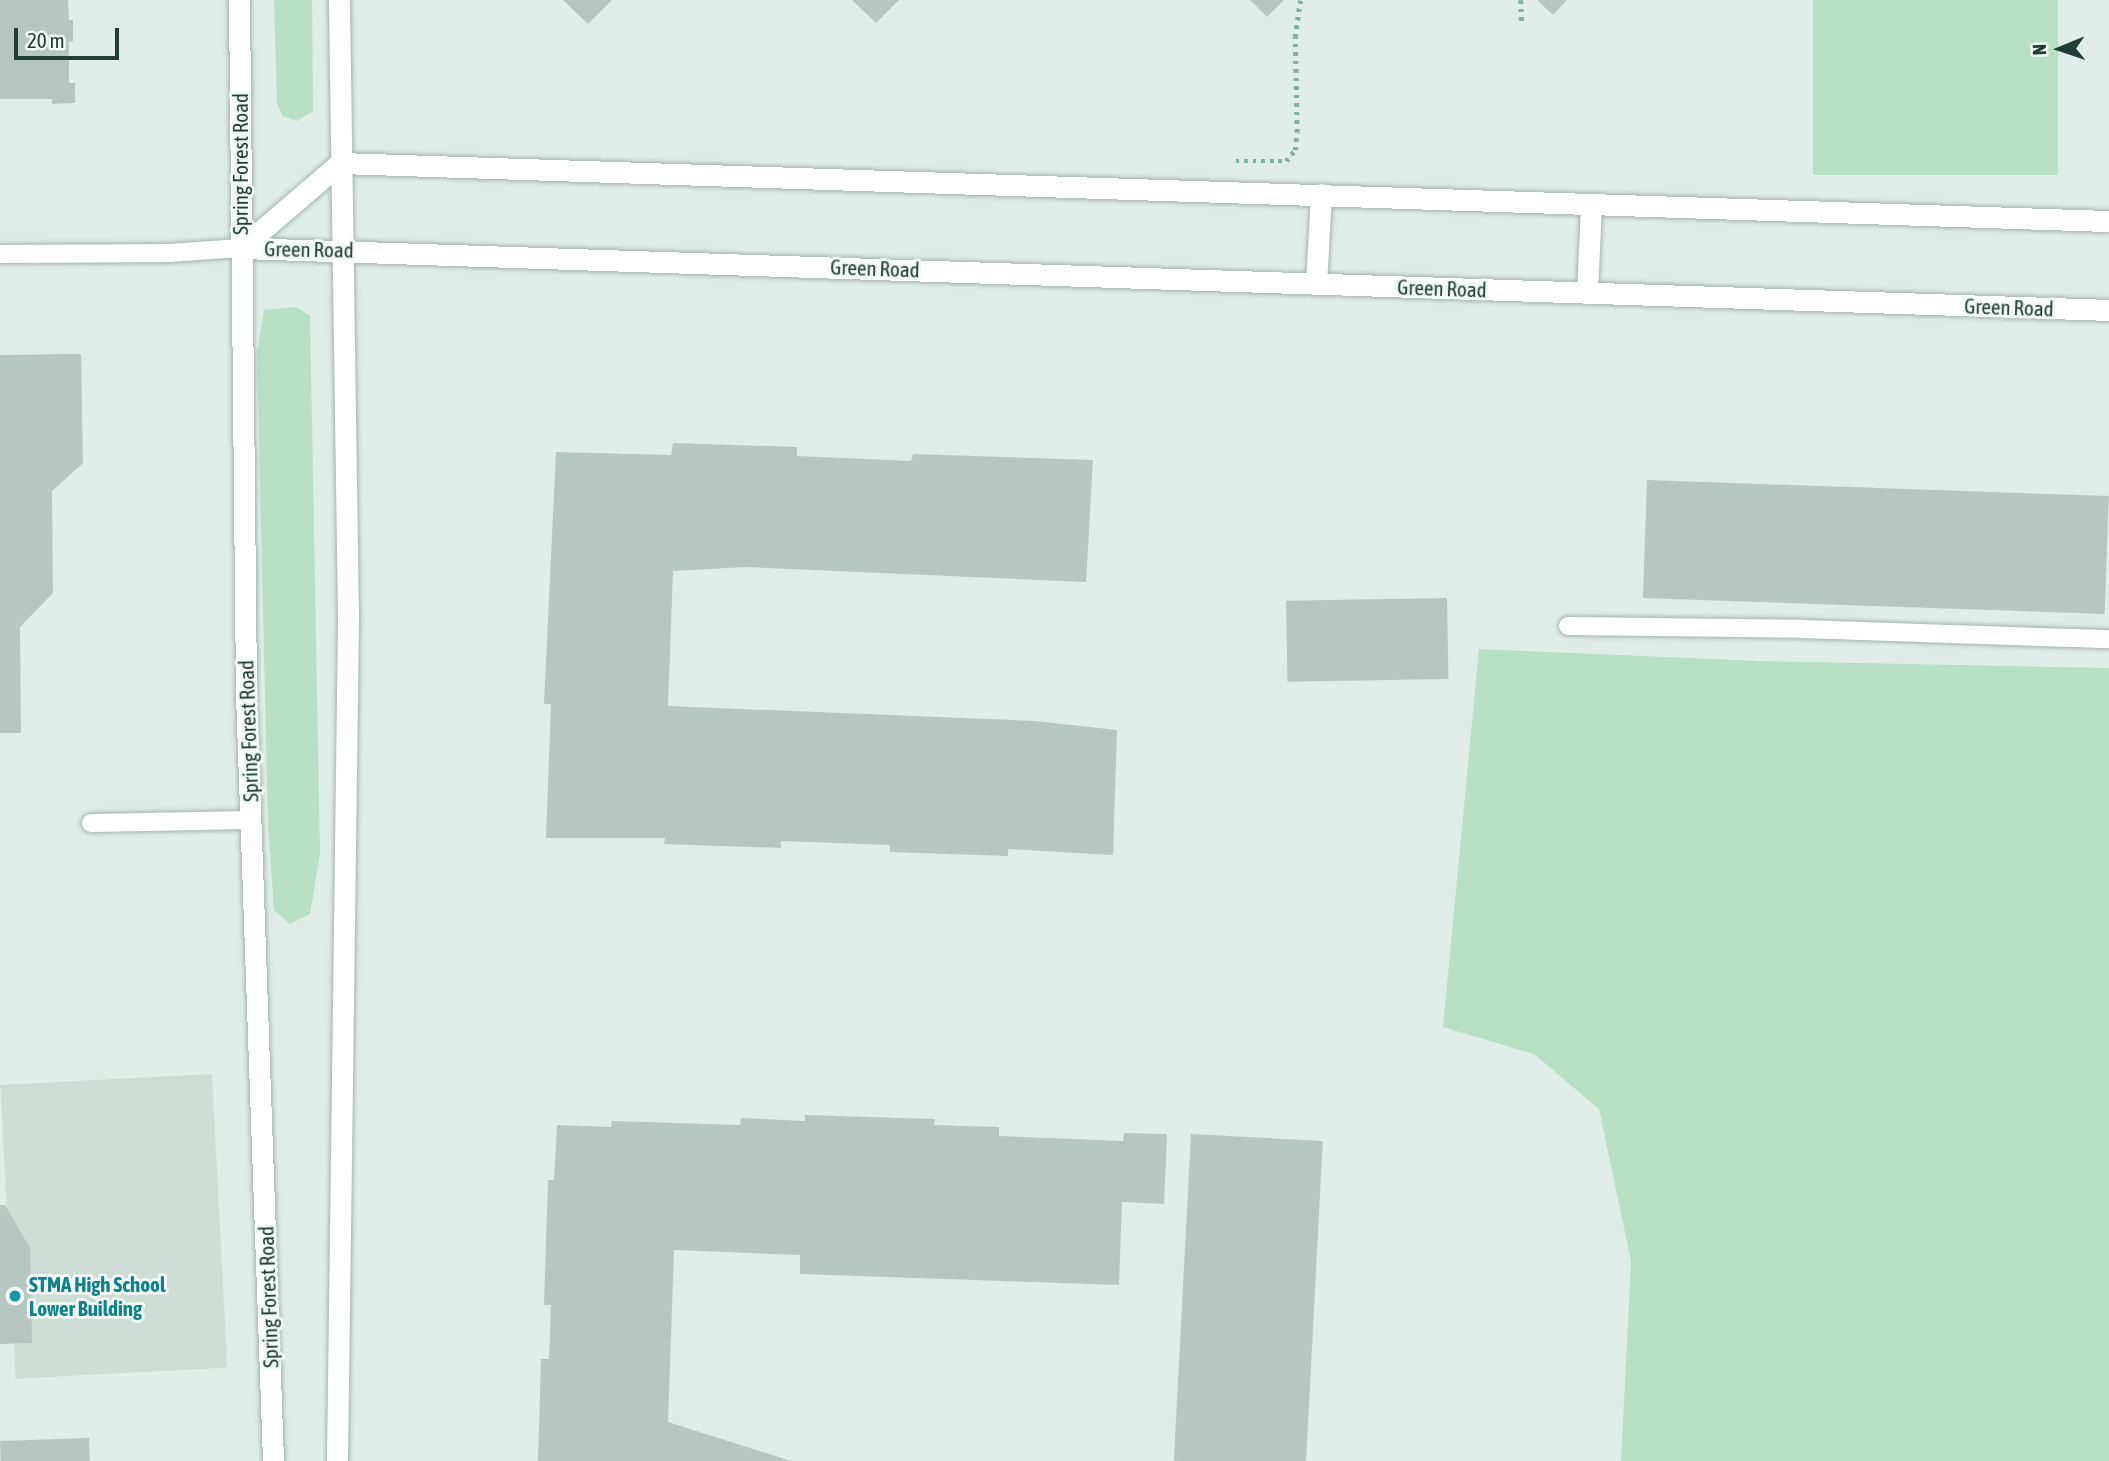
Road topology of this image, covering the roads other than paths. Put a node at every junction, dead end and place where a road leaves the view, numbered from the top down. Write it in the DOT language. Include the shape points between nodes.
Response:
graph roads {
  1 [pos="239,0"];
  2 [pos="339,0"];
  3 [pos="340,163"];
  4 [pos="1321,194"];
  5 [pos="1591,204"];
  6 [pos="2109,221"];
  7 [pos="240,248"];
  8 [pos="344,250"];
  9 [pos="0,254"];
  10 [pos="1316,284"];
  11 [pos="1587,293"];
  12 [pos="2109,310"];
  13 [pos="1567,626"];
  14 [pos="2109,639"];
  15 [pos="251,820"];
  16 [pos="92,823"];
  17 [pos="273,1461"];
  18 [pos="337,1461"];
  1 -- 7 [label="street, Spring Forest Road"];
  2 -- 3 [label="street"];
  3 -- 4 [label="street"];
  3 -- 7 [label="street, Green Road"];
  3 -- 8 [label="street"];
  4 -- 5 [label="street"];
  4 -- 10 [label="street"];
  5 -- 6 [label="street"];
  5 -- 11 [label="street"];
  7 -- 8 [label="street, Green Road"];
  7 -- 9 [label="lane"];
  7 -- 15 [label="street, Spring Forest Road"];
  8 -- 10 [label="street, Green Road"];
  8 -- 18 [label="street" via="348,617"];
  10 -- 11 [label="street, Green Road"];
  11 -- 12 [label="street, Green Road"];
  13 -- 14 [label="lane"];
  15 -- 16 [label="lane"];
  15 -- 17 [label="street, Spring Forest Road"];
}
